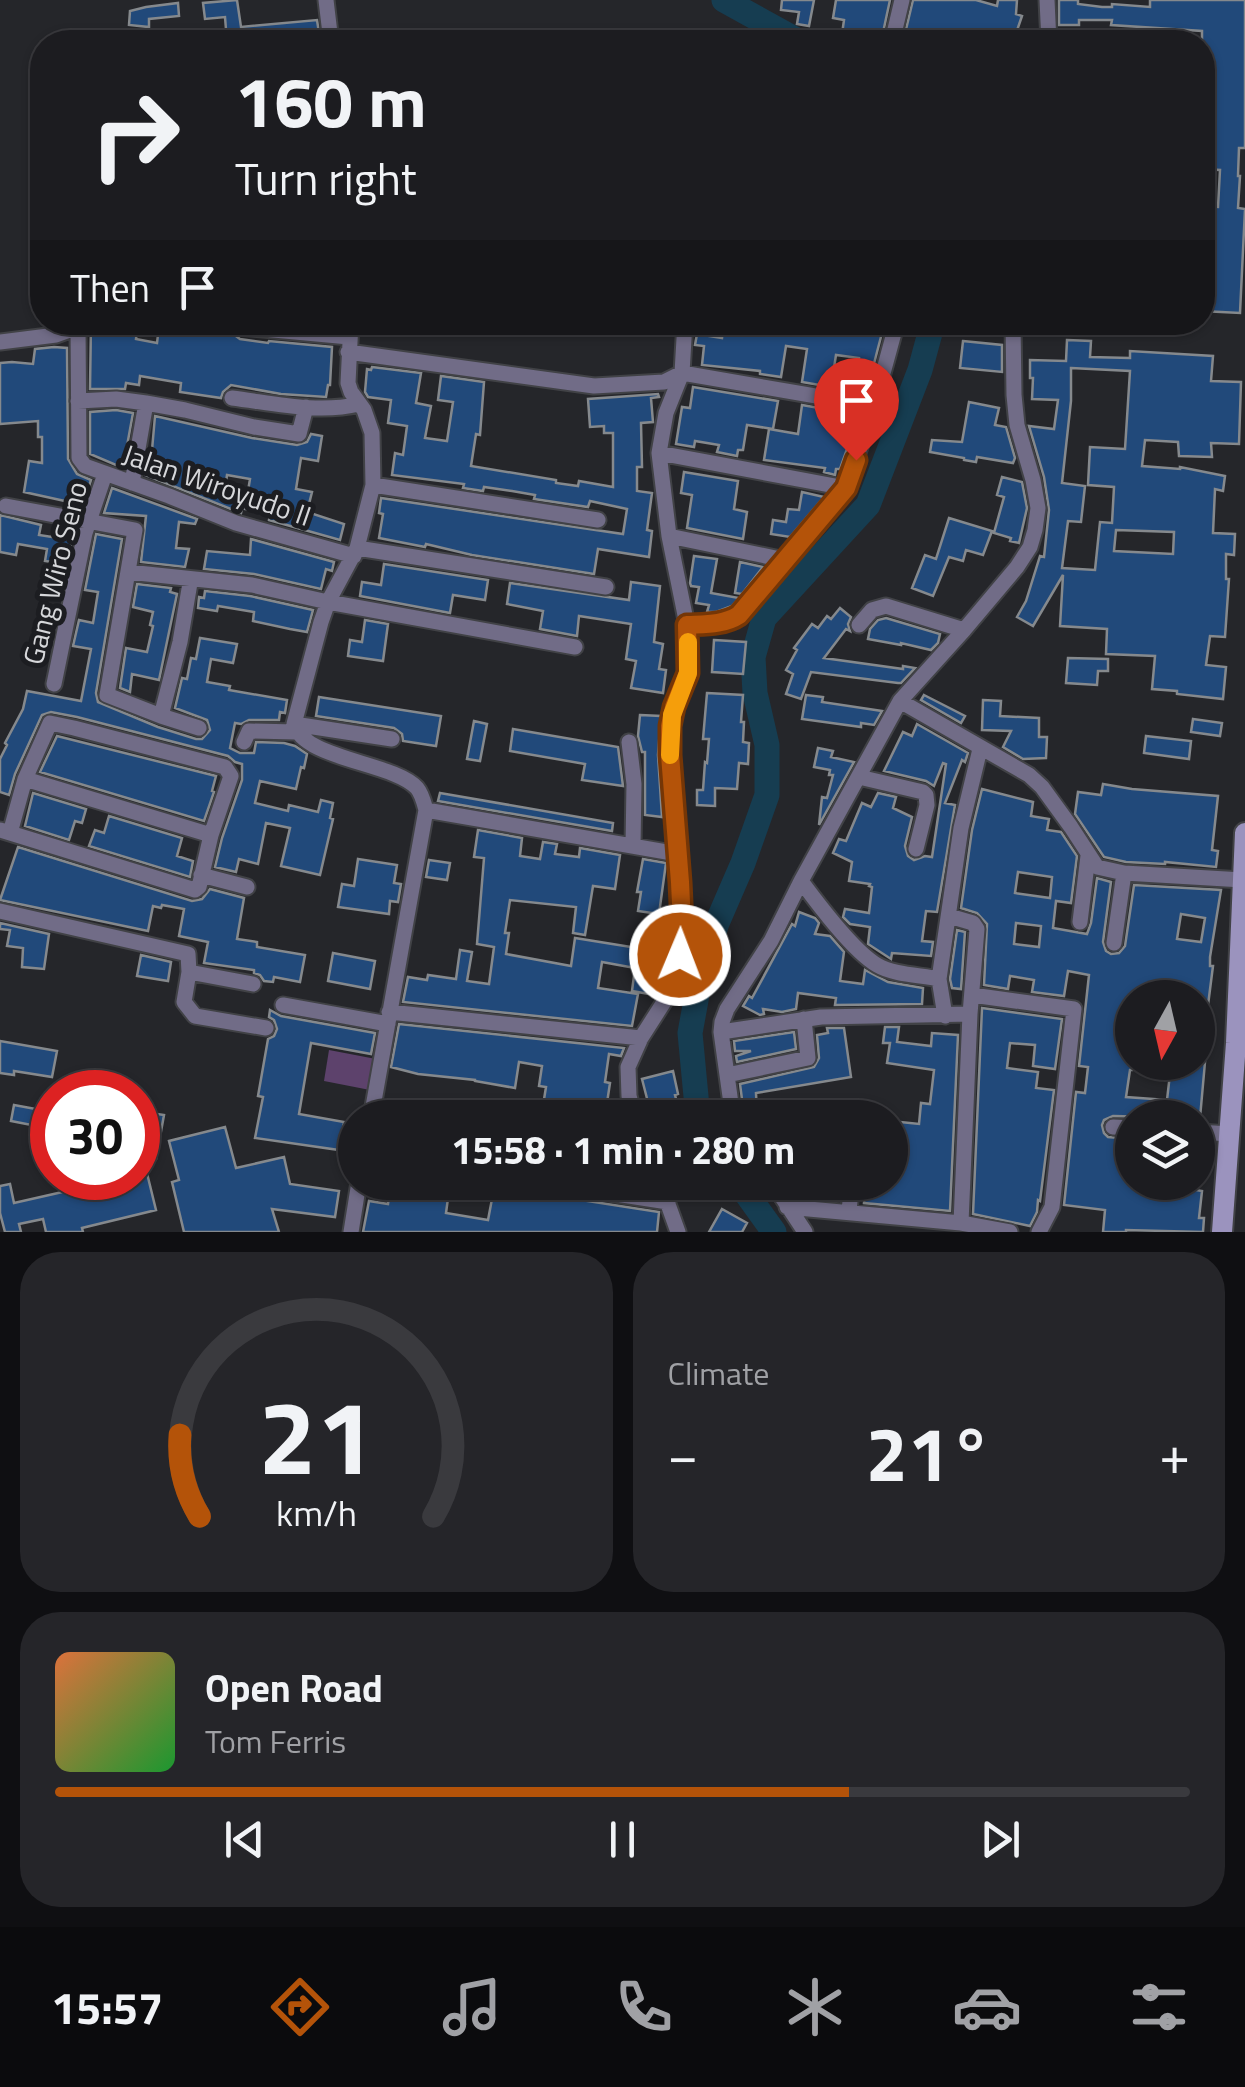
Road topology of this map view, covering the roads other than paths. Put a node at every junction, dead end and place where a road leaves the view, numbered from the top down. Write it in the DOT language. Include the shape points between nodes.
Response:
graph roads {
  1 [pos="326,0"];
  2 [pos="902,0"];
  3 [pos="1047,0"];
  4 [pos="330,30"];
  5 [pos="895,30"];
  6 [pos="1048,30"];
  7 [pos="56,335"];
  8 [pos="79,335"];
  9 [pos="683,335"];
  10 [pos="893,335"];
  11 [pos="1013,335"];
  12 [pos="350,337"];
  13 [pos="0,342"];
  14 [pos="682,373"];
  15 [pos="232,398"];
  16 [pos="78,401"];
  17 [pos="146,403"];
  18 [pos="359,404"];
  19 [pos="874,406"];
  20 [pos="306,407"];
  21 [pos="660,453"];
  22 [pos="105,474"];
  23 [pos="132,484"];
  24 [pos="372,484"];
  25 [pos="846,488"];
  26 [pos="6,506"];
  27 [pos="598,520"];
  28 [pos="89,522"];
  29 [pos="669,536"];
  30 [pos="356,552"];
  31 [pos="785,560"];
  32 [pos="128,572"];
  33 [pos="194,580"];
  34 [pos="606,588"];
  35 [pos="328,602"];
  36 [pos="859,624"];
  37 [pos="687,625"];
  38 [pos="964,630"];
  39 [pos="575,647"];
  40 [pos="54,684"];
  41 [pos="900,701"];
  42 [pos="161,716"];
  43 [pos="199,728"];
  44 [pos="295,728"];
  45 [pos="392,738"];
  46 [pos="244,742"];
  47 [pos="629,742"];
  48 [pos="980,749"];
  49 [pos="859,776"];
  50 [pos="25,779"];
  51 [pos="426,810"];
  52 [pos="5,831"];
  53 [pos="1245,832"];
  54 [pos="211,835"];
  55 [pos="633,846"];
  56 [pos="916,849"];
  57 [pos="678,854"];
  58 [pos="1088,856"];
  59 [pos="1124,874"];
  60 [pos="201,875"];
  61 [pos="1243,880"];
  62 [pos="801,881"];
  63 [pos="247,888"];
  64 [pos="0,910"];
  65 [pos="950,916"];
  66 [pos="1080,922"];
  67 [pos="1114,943"];
  68 [pos="189,972"];
  69 [pos="940,979"];
  70 [pos="253,984"];
  71 [pos="972,995"];
  72 [pos="1241,1004"];
  73 [pos="283,1005"];
  74 [pos="970,1014"];
  75 [pos="944,1016"];
  76 [pos="389,1018"];
  77 [pos="804,1019"];
  78 [pos="266,1028"];
  79 [pos="721,1032"];
  80 [pos="641,1038"];
  81 [pos="728,1076"];
  82 [pos="374,1100"];
  83 [pos="630,1100"];
  84 [pos="731,1100"];
  85 [pos="1215,1133"];
  86 [pos="1230,1134"];
  87 [pos="356,1200"];
  88 [pos="655,1200"];
  89 [pos="783,1200"];
  90 [pos="850,1200"];
  91 [pos="668,1202"];
  92 [pos="787,1207"];
  93 [pos="849,1212"];
  94 [pos="961,1223"];
  95 [pos="921,1225"];
  96 [pos="351,1232"];
  97 [pos="678,1232"];
  98 [pos="804,1232"];
  99 [pos="1010,1232"];
  100 [pos="1039,1232"];
  101 [pos="1222,1232"];
  1 -- 4 [label="street"];
  2 -- 5 [label="street"];
  3 -- 6 [label="street"];
  7 -- 13 [label="street"];
  8 -- 16 [label="street, Jalan Wiroyudo II"];
  9 -- 14 [label="street"];
  10 -- 19 [label="street"];
  11 -- 38 [label="street" via="1016,410 1037,518 1018,566"];
  12 -- 14 [label="street" via="594,386 664,382"];
  12 -- 18 [label="street" via="349,386"];
  14 -- 19 [label="street"];
  14 -- 21 [label="street"];
  15 -- 20 [label="street"];
  16 -- 17 [label="street"];
  16 -- 22 [label="street, Jalan Wiroyudo II" via="80,460"];
  17 -- 20 [label="street" via="299,434"];
  17 -- 23 [label="street"];
  18 -- 20 [label="street"];
  18 -- 24 [label="street" via="372,432"];
  19 -- 25 [label="street"];
  21 -- 25 [label="street"];
  21 -- 29 [label="street"];
  22 -- 23 [label="street, Jalan Wiroyudo II"];
  22 -- 28 [label="street, Gang Wiro Seno"];
  23 -- 30 [label="street, Jalan Wiroyudo II" via="236,524"];
  24 -- 27 [label="street"];
  24 -- 30 [label="street"];
  25 -- 31 [label="street"];
  26 -- 28 [label="street"];
  28 -- 32 [label="street" via="135,530"];
  28 -- 40 [label="street, Gang Wiro Seno"];
  29 -- 31 [label="street"];
  29 -- 37 [label="street"];
  30 -- 34 [label="street, Jalan Wiroyudo II"];
  30 -- 35 [label="street"];
  31 -- 37 [label="street" via="736,618"];
  32 -- 33 [label="street"];
  32 -- 42 [label="street" via="107,695"];
  33 -- 35 [label="street"];
  33 -- 42 [label="street"];
  35 -- 39 [label="street"];
  35 -- 44 [label="street"];
  36 -- 38 [label="street" via="886,606"];
  37 -- 57 [label="street" via="688,673 670,726"];
  38 -- 41 [label="street"];
  41 -- 48 [label="street"];
  41 -- 49 [label="street"];
  42 -- 43 [label="street"];
  44 -- 45 [label="street"];
  44 -- 46 [label="street" via="249,731"];
  44 -- 51 [label="street" via="311,744 412,784"];
  47 -- 55 [label="street"];
  48 -- 58 [label="street" via="1036,782"];
  48 -- 65 [label="street"];
  49 -- 56 [label="street" via="926,794"];
  49 -- 62 [label="street"];
  50 -- 52 [label="street"];
  50 -- 54 [label="street"];
  50 -- 54 [label="street" via="52,723 225,767 231,779"];
  51 -- 55 [label="street"];
  51 -- 76 [label="street"];
  52 -- 60 [label="street" via="193,890"];
  53 -- 61 [label="main road"];
  54 -- 60 [label="street"];
  55 -- 57 [label="street"];
  57 -- 80 [label="street" via="677,967 666,1000"];
  58 -- 59 [label="street" via="1096,867"];
  58 -- 66 [label="street"];
  59 -- 61 [label="street"];
  59 -- 67 [label="street"];
  60 -- 63 [label="street"];
  61 -- 72 [label="main road"];
  62 -- 69 [label="street" via="873,963"];
  62 -- 79 [label="street"];
  64 -- 68 [label="street" via="185,953"];
  65 -- 69 [label="street"];
  65 -- 71 [label="street" via="977,927"];
  68 -- 70 [label="street"];
  68 -- 78 [label="street" via="184,1002 195,1016"];
  69 -- 75 [label="street"];
  71 -- 74 [label="street"];
  71 -- 100 [label="street" via="1074,1009 1052,1207"];
  72 -- 86 [label="main road"];
  73 -- 76 [label="street"];
  74 -- 75 [label="street"];
  74 -- 94 [label="street"];
  75 -- 77 [label="street"];
  76 -- 80 [label="street"];
  76 -- 82 [label="street"];
  77 -- 79 [label="street"];
  77 -- 81 [label="street" via="808,1058"];
  79 -- 81 [label="street"];
  80 -- 83 [label="street" via="627,1074"];
  81 -- 84 [label="street"];
  85 -- 86 [label="street"];
  86 -- 101 [label="main road"];
  87 -- 96 [label="street"];
  88 -- 91 [label="street"];
  89 -- 92 [label="street"];
  90 -- 93 [label="street"];
  91 -- 97 [label="street"];
  92 -- 93 [label="street"];
  92 -- 98 [label="street"];
  93 -- 95 [label="street"];
  94 -- 95 [label="street"];
  94 -- 99 [label="street"];
}
